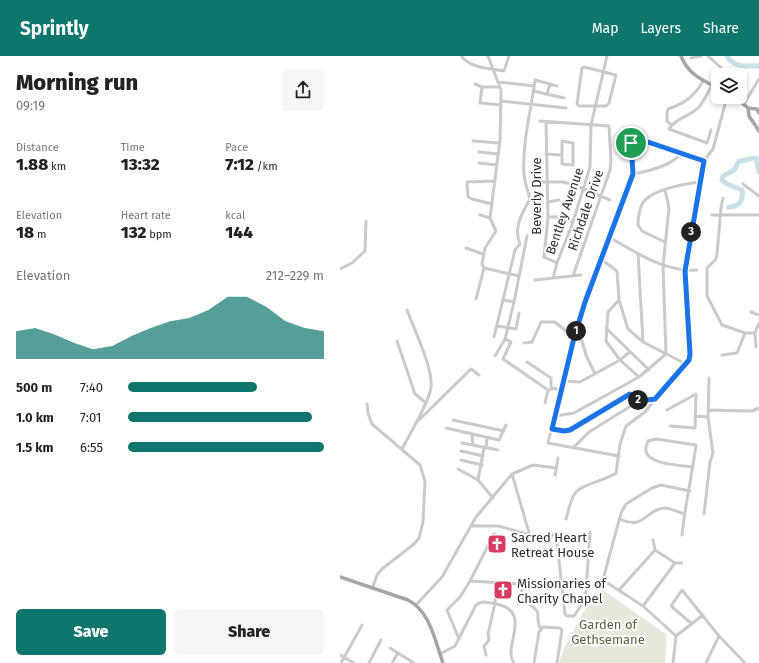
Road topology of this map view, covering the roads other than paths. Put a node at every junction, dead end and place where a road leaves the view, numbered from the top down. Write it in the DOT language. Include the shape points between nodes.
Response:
graph roads {
  1 [pos="488,56"];
  2 [pos="508,56"];
  3 [pos="607,56"];
  4 [pos="681,56"];
  5 [pos="702,56"];
  6 [pos="708,56"];
  7 [pos="462,57"];
  8 [pos="691,58"];
  9 [pos="493,68"];
  10 [pos="718,68"];
  11 [pos="603,71"];
  12 [pos="759,79"];
  13 [pos="703,81"];
  14 [pos="498,82"];
  15 [pos="475,84"];
  16 [pos="550,84"];
  17 [pos="711,85"];
  18 [pos="534,86"];
  19 [pos="557,86"];
  20 [pos="482,87"];
  21 [pos="500,87"];
  22 [pos="533,91"];
  23 [pos="711,92"];
  24 [pos="547,94"];
  25 [pos="564,98"];
  26 [pos="747,99"];
  27 [pos="501,103"];
  28 [pos="530,104"];
  29 [pos="725,104"];
  30 [pos="744,104"];
  31 [pos="594,107"];
  32 [pos="566,108"];
  33 [pos="748,108"];
  34 [pos="759,112"];
  35 [pos="540,121"];
  36 [pos="546,122"];
  37 [pos="591,125"];
  38 [pos="671,125"];
  39 [pos="711,130"];
  40 [pos="759,131"];
  41 [pos="473,141"];
  42 [pos="499,144"];
  43 [pos="479,152"];
  44 [pos="682,153"];
  45 [pos="498,154"];
  46 [pos="546,154"];
  47 [pos="562,155"];
  48 [pos="704,161"];
  49 [pos="478,163"];
  50 [pos="497,165"];
  51 [pos="633,174"];
  52 [pos="495,181"];
  53 [pos="540,182"];
  54 [pos="547,182"];
  55 [pos="699,182"];
  56 [pos="743,184"];
  57 [pos="582,188"];
  58 [pos="665,190"];
  59 [pos="601,196"];
  60 [pos="759,196"];
  61 [pos="723,198"];
  62 [pos="559,200"];
  63 [pos="610,200"];
  64 [pos="548,202"];
  65 [pos="492,204"];
  66 [pos="480,215"];
  67 [pos="712,215"];
  68 [pos="720,215"];
  69 [pos="759,215"];
  70 [pos="548,217"];
  71 [pos="490,218"];
  72 [pos="366,221"];
  73 [pos="573,222"];
  74 [pos="527,236"];
  75 [pos="609,237"];
  76 [pos="665,242"];
  77 [pos="466,248"];
  78 [pos="483,254"];
  79 [pos="638,254"];
  80 [pos="602,260"];
  81 [pos="556,263"];
  82 [pos="663,266"];
  83 [pos="484,268"];
  84 [pos="340,269"];
  85 [pos="697,270"];
  86 [pos="685,271"];
  87 [pos="509,273"];
  88 [pos="581,275"];
  89 [pos="519,276"];
  90 [pos="573,276"];
  91 [pos="553,278"];
  92 [pos="535,280"];
  93 [pos="476,299"];
  94 [pos="504,300"];
  95 [pos="620,300"];
  96 [pos="514,302"];
  97 [pos="407,310"];
  98 [pos="751,312"];
  99 [pos="520,313"];
  100 [pos="759,315"];
  101 [pos="759,324"];
  102 [pos="497,326"];
  103 [pos="508,328"];
  104 [pos="606,328"];
  105 [pos="745,333"];
  106 [pos="755,333"];
  107 [pos="494,336"];
  108 [pos="574,336"];
  109 [pos="504,339"];
  110 [pos="397,341"];
  111 [pos="643,342"];
  112 [pos="524,343"];
  113 [pos="756,347"];
  114 [pos="630,352"];
  115 [pos="666,354"];
  116 [pos="722,355"];
  117 [pos="495,356"];
  118 [pos="620,360"];
  119 [pos="527,362"];
  120 [pos="686,364"];
  121 [pos="649,370"];
  122 [pos="595,374"];
  123 [pos="478,375"];
  124 [pos="639,377"];
  125 [pos="709,378"];
  126 [pos="564,381"];
  127 [pos="550,390"];
  128 [pos="561,391"];
  129 [pos="655,399"];
  130 [pos="639,401"];
  131 [pos="425,402"];
  132 [pos="544,403"];
  133 [pos="367,404"];
  134 [pos="759,408"];
  135 [pos="667,410"];
  136 [pos="708,410"];
  137 [pos="555,416"];
  138 [pos="696,416"];
  139 [pos="708,417"];
  140 [pos="453,420"];
  141 [pos="506,425"];
  142 [pos="413,426"];
  143 [pos="670,426"];
  144 [pos="446,428"];
  145 [pos="552,429"];
  146 [pos="504,431"];
  147 [pos="472,435"];
  148 [pos="487,438"];
  149 [pos="462,443"];
  150 [pos="473,445"];
  151 [pos="485,448"];
  152 [pos="573,448"];
  153 [pos="402,449"];
  154 [pos="498,450"];
  155 [pos="461,451"];
  156 [pos="483,456"];
  157 [pos="619,456"];
  158 [pos="558,458"];
  159 [pos="461,460"];
  160 [pos="482,465"];
  161 [pos="693,467"];
  162 [pos="556,468"];
  163 [pos="458,469"];
  164 [pos="512,474"];
  165 [pos="555,475"];
  166 [pos="478,480"];
  167 [pos="690,491"];
  168 [pos="494,498"];
  169 [pos="684,514"];
  170 [pos="704,514"];
  171 [pos="566,519"];
  172 [pos="620,519"];
  173 [pos="472,526"];
  174 [pos="590,532"];
  175 [pos="494,534"];
  176 [pos="682,535"];
  177 [pos="530,536"];
  178 [pos="653,540"];
  179 [pos="655,550"];
  180 [pos="675,563"];
  181 [pos="682,563"];
  182 [pos="340,577"];
  183 [pos="470,581"];
  184 [pos="497,582"];
  185 [pos="372,589"];
  186 [pos="619,590"];
  187 [pos="495,603"];
  188 [pos="416,605"];
  189 [pos="643,606"];
  190 [pos="703,615"];
  191 [pos="692,624"];
  192 [pos="362,625"];
  193 [pos="541,628"];
  194 [pos="676,636"];
  195 [pos="719,636"];
  196 [pos="459,639"];
  197 [pos="381,640"];
  198 [pos="390,648"];
  199 [pos="398,653"];
  200 [pos="440,654"];
  201 [pos="340,655"];
  202 [pos="486,655"];
  203 [pos="344,658"];
  204 [pos="673,662"];
  205 [pos="341,663"];
  206 [pos="354,663"];
  207 [pos="369,663"];
  208 [pos="392,663"];
  209 [pos="414,663"];
  210 [pos="443,663"];
  211 [pos="514,663"];
  212 [pos="534,663"];
  213 [pos="557,663"];
  214 [pos="678,663"];
  215 [pos="706,663"];
  216 [pos="745,663"];
  1 -- 9 [label="street"];
  2 -- 9 [label="street" via="504,71"];
  3 -- 11 [label="street, Bentley Avenue"];
  4 -- 13 [label="main road" via="689,71"];
  5 -- 8 [label="street"];
  6 -- 10 [label="street"];
  7 -- 9 [label="street" via="470,64 484,69"];
  9 -- 14 [label="street"];
  11 -- 31 [label="street, Bentley Avenue"];
  11 -- 31 [label="street" via="616,75 609,103 606,106"];
  11 -- 31 [label="street" via="582,68 577,104"];
  12 -- 26 [label="street"];
  13 -- 17 [label="main road"];
  13 -- 38 [label="street" via="693,97 668,109 667,121"];
  14 -- 18 [label="street"];
  14 -- 21 [label="street"];
  15 -- 20 [label="street"];
  16 -- 18 [label="street" via="535,80"];
  16 -- 19 [label="street"];
  16 -- 24 [label="street"];
  18 -- 22 [label="street"];
  20 -- 21 [label="street"];
  20 -- 27 [label="street" via="480,103"];
  21 -- 27 [label="street"];
  22 -- 24 [label="street"];
  22 -- 28 [label="street"];
  23 -- 38 [label="street" via="690,115"];
  24 -- 25 [label="street"];
  27 -- 28 [label="street"];
  27 -- 42 [label="street"];
  28 -- 32 [label="street"];
  28 -- 87 [label="street" via="524,162 524,176 530,198 518,222 520,244 515,250"];
  29 -- 48 [label="street" via="713,149"];
  30 -- 33 [label="main road"];
  31 -- 37 [label="street, Bentley Avenue"];
  33 -- 34 [label="main road"];
  33 -- 40 [label="main road" via="749,116"];
  35 -- 36 [label="street"];
  36 -- 37 [label="street"];
  36 -- 46 [label="street, Beverly Drive"];
  37 -- 57 [label="street, Bentley Avenue" via="590,168"];
  37 -- 59 [label="street, Richdale Drive" via="609,126 611,160"];
  38 -- 39 [label="street" via="669,129 707,143"];
  41 -- 42 [label="street"];
  42 -- 45 [label="street"];
  43 -- 45 [label="street"];
  44 -- 48 [label="street"];
  44 -- 51 [label="street" via="678,158 650,171"];
  44 -- 51 [label="street" via="635,140 631,143"];
  45 -- 50 [label="street"];
  46 -- 47 [label="street"];
  46 -- 54 [label="street, Beverly Drive"];
  47 -- 47 [label="street" via="562,141 573,142 573,166 564,165"];
  48 -- 55 [label="street"];
  49 -- 50 [label="street"];
  50 -- 52 [label="street"];
  51 -- 75 [label="street"];
  52 -- 65 [label="street"];
  52 -- 65 [label="street" via="466,182 468,197"];
  53 -- 54 [label="street"];
  54 -- 57 [label="street" via="563,182"];
  54 -- 64 [label="street, Beverly Drive"];
  55 -- 58 [label="street"];
  55 -- 86 [label="street"];
  56 -- 60 [label="street"];
  57 -- 59 [label="street"];
  57 -- 73 [label="street, Bentley Avenue"];
  58 -- 76 [label="street" via="669,208"];
  58 -- 76 [label="street" via="645,200 638,221 642,231"];
  59 -- 63 [label="street"];
  59 -- 90 [label="street, Richdale Drive"];
  61 -- 68 [label="street"];
  62 -- 64 [label="street"];
  64 -- 70 [label="street, Beverly Drive"];
  65 -- 71 [label="street"];
  66 -- 71 [label="street"];
  67 -- 68 [label="street"];
  68 -- 69 [label="street"];
  68 -- 105 [label="street" via="716,259 707,268 707,296 720,324"];
  70 -- 73 [label="street" via="561,217"];
  70 -- 81 [label="street, Beverly Drive" via="544,257"];
  71 -- 78 [label="street" via="496,231"];
  72 -- 84 [label="street" via="365,251 352,263"];
  73 -- 81 [label="street, Bentley Avenue"];
  74 -- 89 [label="street"];
  75 -- 79 [label="street"];
  75 -- 80 [label="street"];
  76 -- 82 [label="street"];
  77 -- 78 [label="street"];
  78 -- 83 [label="street"];
  79 -- 82 [label="street"];
  79 -- 111 [label="street"];
  80 -- 95 [label="street" via="617,271"];
  80 -- 108 [label="street"];
  81 -- 91 [label="street, Bentley Avenue"];
  82 -- 86 [label="street"];
  82 -- 115 [label="street"];
  83 -- 87 [label="street"];
  83 -- 93 [label="street"];
  85 -- 86 [label="street"];
  86 -- 120 [label="street" via="690,354"];
  87 -- 89 [label="street"];
  87 -- 94 [label="street"];
  88 -- 90 [label="street"];
  89 -- 96 [label="street"];
  90 -- 91 [label="street"];
  91 -- 92 [label="street"];
  94 -- 96 [label="street"];
  94 -- 102 [label="street"];
  95 -- 104 [label="street" via="608,312"];
  95 -- 111 [label="street" via="628,329"];
  96 -- 103 [label="street"];
  97 -- 131 [label="street" via="431,376"];
  98 -- 100 [label="street"];
  99 -- 103 [label="street" via="517,328"];
  101 -- 106 [label="street"];
  102 -- 103 [label="street"];
  102 -- 107 [label="street"];
  103 -- 109 [label="street"];
  104 -- 114 [label="street"];
  104 -- 118 [label="street" via="606,341"];
  105 -- 106 [label="street"];
  105 -- 116 [label="street" via="737,353"];
  106 -- 113 [label="street"];
  108 -- 112 [label="street" via="554,322 541,322 532,342"];
  108 -- 122 [label="street" via="582,341"];
  108 -- 126 [label="street"];
  109 -- 117 [label="street"];
  109 -- 127 [label="street" via="511,342 503,358"];
  110 -- 131 [label="street" via="415,394"];
  111 -- 115 [label="street"];
  114 -- 118 [label="street"];
  114 -- 121 [label="street"];
  115 -- 120 [label="street"];
  115 -- 121 [label="street"];
  118 -- 122 [label="street"];
  118 -- 124 [label="street"];
  119 -- 127 [label="street" via="551,378"];
  120 -- 129 [label="street"];
  121 -- 124 [label="street"];
  122 -- 126 [label="street" via="580,382"];
  123 -- 142 [label="street" via="471,369"];
  124 -- 137 [label="street" via="574,413"];
  125 -- 136 [label="street"];
  126 -- 128 [label="street"];
  127 -- 128 [label="street"];
  127 -- 132 [label="street"];
  128 -- 137 [label="street"];
  129 -- 130 [label="street"];
  129 -- 157 [label="street" via="645,412 626,426"];
  130 -- 145 [label="street" via="630,394 570,430"];
  130 -- 152 [label="street" via="589,432"];
  131 -- 142 [label="street"];
  133 -- 153 [label="street" via="372,424"];
  134 -- 136 [label="street" via="752,411"];
  135 -- 138 [label="street" via="696,394"];
  136 -- 139 [label="street"];
  137 -- 145 [label="street"];
  138 -- 139 [label="street"];
  138 -- 143 [label="street" via="695,428"];
  139 -- 170 [label="street" via="713,453"];
  140 -- 146 [label="street"];
  141 -- 146 [label="street"];
  142 -- 153 [label="street"];
  144 -- 147 [label="street"];
  145 -- 152 [label="street" via="548,443"];
  146 -- 148 [label="street" via="500,440"];
  147 -- 148 [label="street"];
  147 -- 150 [label="street"];
  148 -- 151 [label="street"];
  149 -- 150 [label="street"];
  150 -- 151 [label="street"];
  151 -- 154 [label="street"];
  151 -- 156 [label="street"];
  152 -- 157 [label="street"];
  153 -- 185 [label="street" via="420,465 425,481 421,530 414,544 382,569"];
  155 -- 156 [label="street"];
  156 -- 160 [label="street"];
  157 -- 171 [label="street" via="616,473 574,494"];
  158 -- 162 [label="street"];
  159 -- 160 [label="street"];
  160 -- 166 [label="street"];
  161 -- 161 [label="street" via="696,445 656,439 648,441 646,451 654,461"];
  161 -- 167 [label="street"];
  162 -- 164 [label="street" via="533,465"];
  162 -- 165 [label="street"];
  163 -- 166 [label="street"];
  164 -- 168 [label="street"];
  164 -- 177 [label="street"];
  166 -- 168 [label="street"];
  167 -- 169 [label="street"];
  167 -- 172 [label="street" via="661,485 652,488 626,504"];
  168 -- 173 [label="street"];
  169 -- 172 [label="street" via="666,508 633,524"];
  169 -- 176 [label="street"];
  172 -- 186 [label="street" via="604,580"];
  173 -- 177 [label="street" via="499,526"];
  173 -- 188 [label="street" via="442,577"];
  174 -- 177 [label="street" via="586,592 574,616 565,614 556,535 540,538"];
  175 -- 183 [label="street"];
  178 -- 179 [label="street"];
  179 -- 180 [label="street"];
  179 -- 186 [label="street"];
  180 -- 181 [label="street"];
  180 -- 189 [label="street"];
  182 -- 185 [label="main road"];
  183 -- 184 [label="street"];
  183 -- 196 [label="street" via="460,597 447,610"];
  184 -- 187 [label="street"];
  184 -- 193 [label="street" via="520,584 524,601 535,607 539,613"];
  185 -- 188 [label="main road"];
  186 -- 189 [label="street"];
  187 -- 196 [label="street" via="477,604"];
  187 -- 202 [label="street" via="488,634 489,641 484,646"];
  187 -- 211 [label="street" via="507,608 515,622 511,657"];
  188 -- 200 [label="main road" via="424,613"];
  189 -- 194 [label="street"];
  190 -- 191 [label="street"];
  190 -- 191 [label="street" via="682,590 671,606"];
  190 -- 195 [label="street"];
  191 -- 194 [label="street"];
  192 -- 203 [label="street"];
  193 -- 212 [label="street"];
  193 -- 213 [label="street" via="562,630"];
  194 -- 204 [label="street"];
  195 -- 215 [label="street"];
  195 -- 216 [label="street"];
  196 -- 200 [label="street" via="455,646"];
  197 -- 207 [label="street"];
  198 -- 199 [label="street"];
  199 -- 208 [label="street"];
  199 -- 209 [label="street"];
  200 -- 210 [label="main road"];
  201 -- 203 [label="street"];
  203 -- 205 [label="street"];
  203 -- 206 [label="street"];
  204 -- 214 [label="street"];
}
